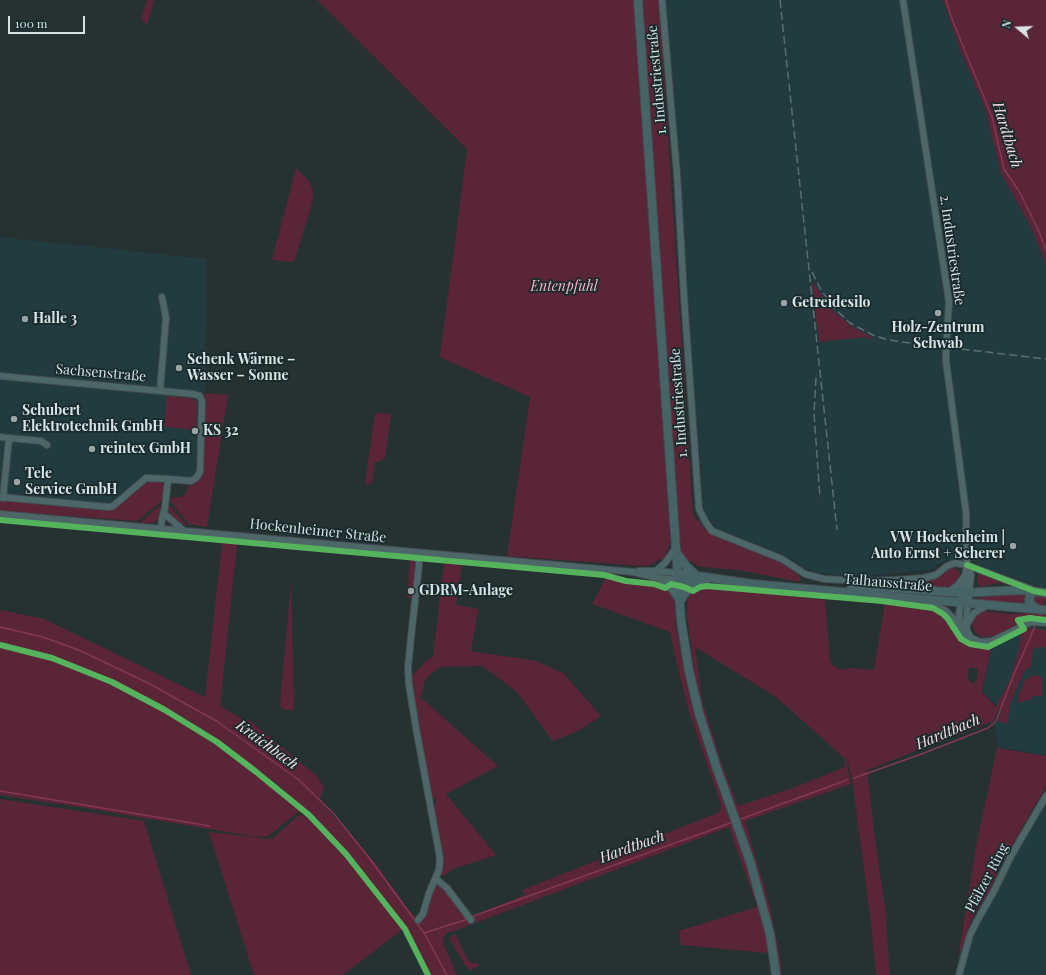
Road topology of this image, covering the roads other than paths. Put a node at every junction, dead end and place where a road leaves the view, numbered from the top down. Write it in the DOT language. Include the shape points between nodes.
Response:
graph roads {
  1 [pos="638,0"];
  2 [pos="662,0"];
  3 [pos="903,0"];
  4 [pos="162,297"];
  5 [pos="0,376"];
  6 [pos="160,391"];
  7 [pos="0,437"];
  8 [pos="9,438"];
  9 [pos="47,445"];
  10 [pos="168,479"];
  11 [pos="2,497"];
  12 [pos="165,508"];
  13 [pos="0,514"];
  14 [pos="167,516"];
  15 [pos="163,529"];
  16 [pos="184,531"];
  17 [pos="675,549"];
  18 [pos="418,553"];
  19 [pos="967,565"];
  20 [pos="656,571"];
  21 [pos="633,572"];
  22 [pos="965,575"];
  23 [pos="677,576"];
  24 [pos="658,578"];
  25 [pos="697,578"];
  26 [pos="827,590"];
  27 [pos="1034,590"];
  28 [pos="949,592"];
  29 [pos="967,593"];
  30 [pos="1046,593"];
  31 [pos="924,599"];
  32 [pos="680,601"];
  33 [pos="965,604"];
  34 [pos="986,606"];
  35 [pos="1042,610"];
  36 [pos="1044,623"];
  37 [pos="967,625"];
  38 [pos="960,626"];
  39 [pos="971,639"];
  40 [pos="1046,796"];
  41 [pos="436,879"];
  42 [pos="470,918"];
  43 [pos="418,920"];
  44 [pos="776,975"];
  45 [pos="959,975"];
  1 -- 17 [label="main road"];
  2 -- 19 [label="street, 1. Industriestraße" via="661,24 677,174 699,510 712,531 782,559 805,574 824,579 910,579 936,575 952,564"];
  3 -- 19 [label="street, 2. Industriestraße" via="950,302 946,353 966,511"];
  4 -- 6 [label="street" via="166,318"];
  5 -- 6 [label="street, Sachsenstraße"];
  6 -- 10 [label="street, Sachsenstraße" via="193,394 200,396 202,401 200,472 191,481"];
  7 -- 8 [label="street"];
  8 -- 9 [label="street" via="41,441"];
  8 -- 11 [label="street"];
  10 -- 11 [label="street" via="146,478 109,507"];
  10 -- 12 [label="street"];
  12 -- 14 [label="street"];
  12 -- 15 [label="street" via="162,518"];
  13 -- 15 [label="street, Hockenheimer Straße"];
  14 -- 15 [label="street"];
  14 -- 16 [label="street"];
  15 -- 16 [label="street, Hockenheimer Straße"];
  16 -- 18 [label="street, Hockenheimer Straße"];
  17 -- 20 [label="street"];
  17 -- 23 [label="main road"];
  17 -- 25 [label="main road"];
  18 -- 21 [label="street, Hockenheimer Straße"];
  18 -- 41 [label="street" via="419,565 408,668 416,728 440,858"];
  19 -- 22 [label="street, 2. Industriestraße"];
  19 -- 27 [label="street"];
  19 -- 29 [label="street" via="971,575"];
  20 -- 21 [label="street, Hockenheimer Straße"];
  20 -- 23 [label="street, Hockenheimer Straße"];
  21 -- 24 [label="street, Hockenheimer Straße"];
  22 -- 28 [label="street"];
  22 -- 29 [label="street, 2. Industriestraße"];
  23 -- 24 [label="street, Hockenheimer Straße"];
  23 -- 25 [label="main road, Hockenheimer Straße"];
  23 -- 32 [label="main road"];
  24 -- 32 [label="street"];
  25 -- 26 [label="main road, Hockenheimer Straße"];
  25 -- 32 [label="main road"];
  26 -- 28 [label="main road, Talhausstraße" via="877,587"];
  26 -- 31 [label="main road, Talhausstraße"];
  27 -- 29 [label="main road, Talhausstraße"];
  27 -- 30 [label="main road, Talhausstraße"];
  27 -- 35 [label="main road" via="1029,602"];
  28 -- 29 [label="main road, Talhausstraße"];
  29 -- 33 [label="street"];
  31 -- 33 [label="main road, Talhausstraße"];
  31 -- 38 [label="street" via="946,611"];
  32 -- 44 [label="main road" via="684,646 694,693 707,741 750,861 765,912"];
  33 -- 34 [label="main road, Talhausstraße"];
  33 -- 37 [label="street"];
  33 -- 38 [label="street" via="959,614"];
  34 -- 35 [label="main road, Talhausstraße"];
  34 -- 37 [label="street" via="974,613"];
  36 -- 39 [label="street" via="1033,621 988,642"];
  37 -- 39 [label="street"];
  38 -- 39 [label="street"];
  40 -- 45 [label="street, Pfälzer Ring" via="970,935"];
  41 -- 42 [label="street"];
  41 -- 43 [label="street" via="423,914"];
}
